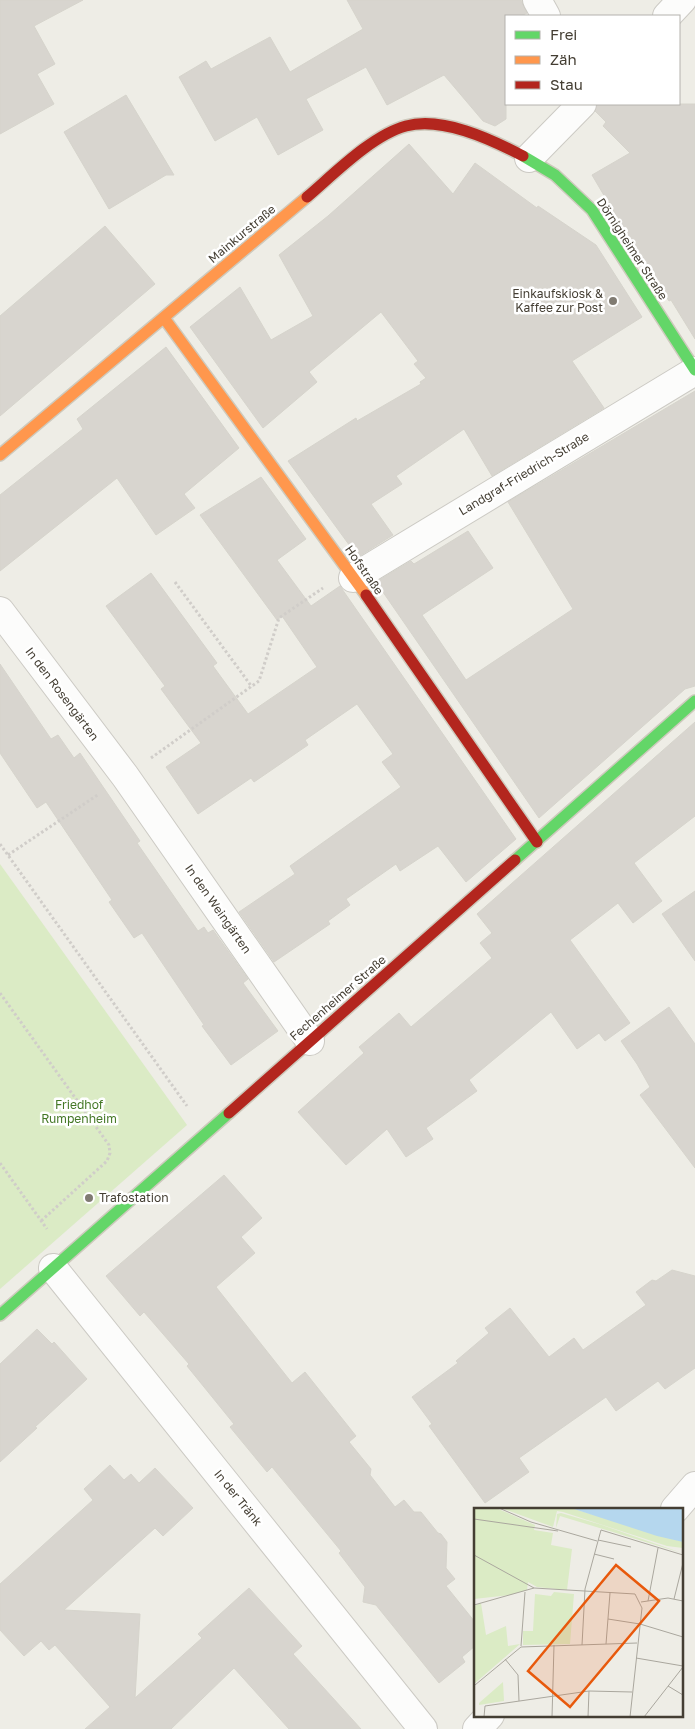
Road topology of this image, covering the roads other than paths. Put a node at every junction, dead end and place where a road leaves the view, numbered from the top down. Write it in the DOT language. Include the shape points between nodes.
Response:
graph roads {
  1 [pos="537,0"];
  2 [pos="682,0"];
  3 [pos="545,15"];
  4 [pos="668,15"];
  5 [pos="581,105"];
  6 [pos="530,158"];
  7 [pos="164,318"];
  8 [pos="695,371"];
  9 [pos="0,455"];
  10 [pos="351,574"];
  11 [pos="0,611"];
  12 [pos="695,701"];
  13 [pos="125,776"];
  14 [pos="536,842"];
  15 [pos="310,1041"];
  16 [pos="60,1262"];
  17 [pos="0,1316"];
  18 [pos="695,1486"];
  19 [pos="676,1508"];
  20 [pos="489,1716"];
  21 [pos="423,1729"];
  22 [pos="478,1729"];
  1 -- 3 [label="street"];
  2 -- 4 [label="street"];
  5 -- 6 [label="street"];
  6 -- 7 [label="street, Mainkurstraße" via="457,128 412,124 396,130 354,157"];
  6 -- 8 [label="street, Dörnigheimer Straße" via="556,176 592,210"];
  7 -- 9 [label="street, Mainkurstraße"];
  7 -- 10 [label="street, Hofstraße"];
  8 -- 10 [label="street, Landgraf-Friedrich-Straße"];
  10 -- 14 [label="street, Hofstraße"];
  11 -- 13 [label="street, In den Rosengärten"];
  12 -- 14 [label="street, Fechenheimer Straße"];
  13 -- 15 [label="street, In den Weingärten"];
  14 -- 15 [label="street, Fechenheimer Straße"];
  15 -- 16 [label="street, Fechenheimer Straße"];
  16 -- 17 [label="street, Fechenheimer Straße"];
  16 -- 21 [label="street, In der Tränk"];
  18 -- 19 [label="street"];
  20 -- 22 [label="street"];
}
